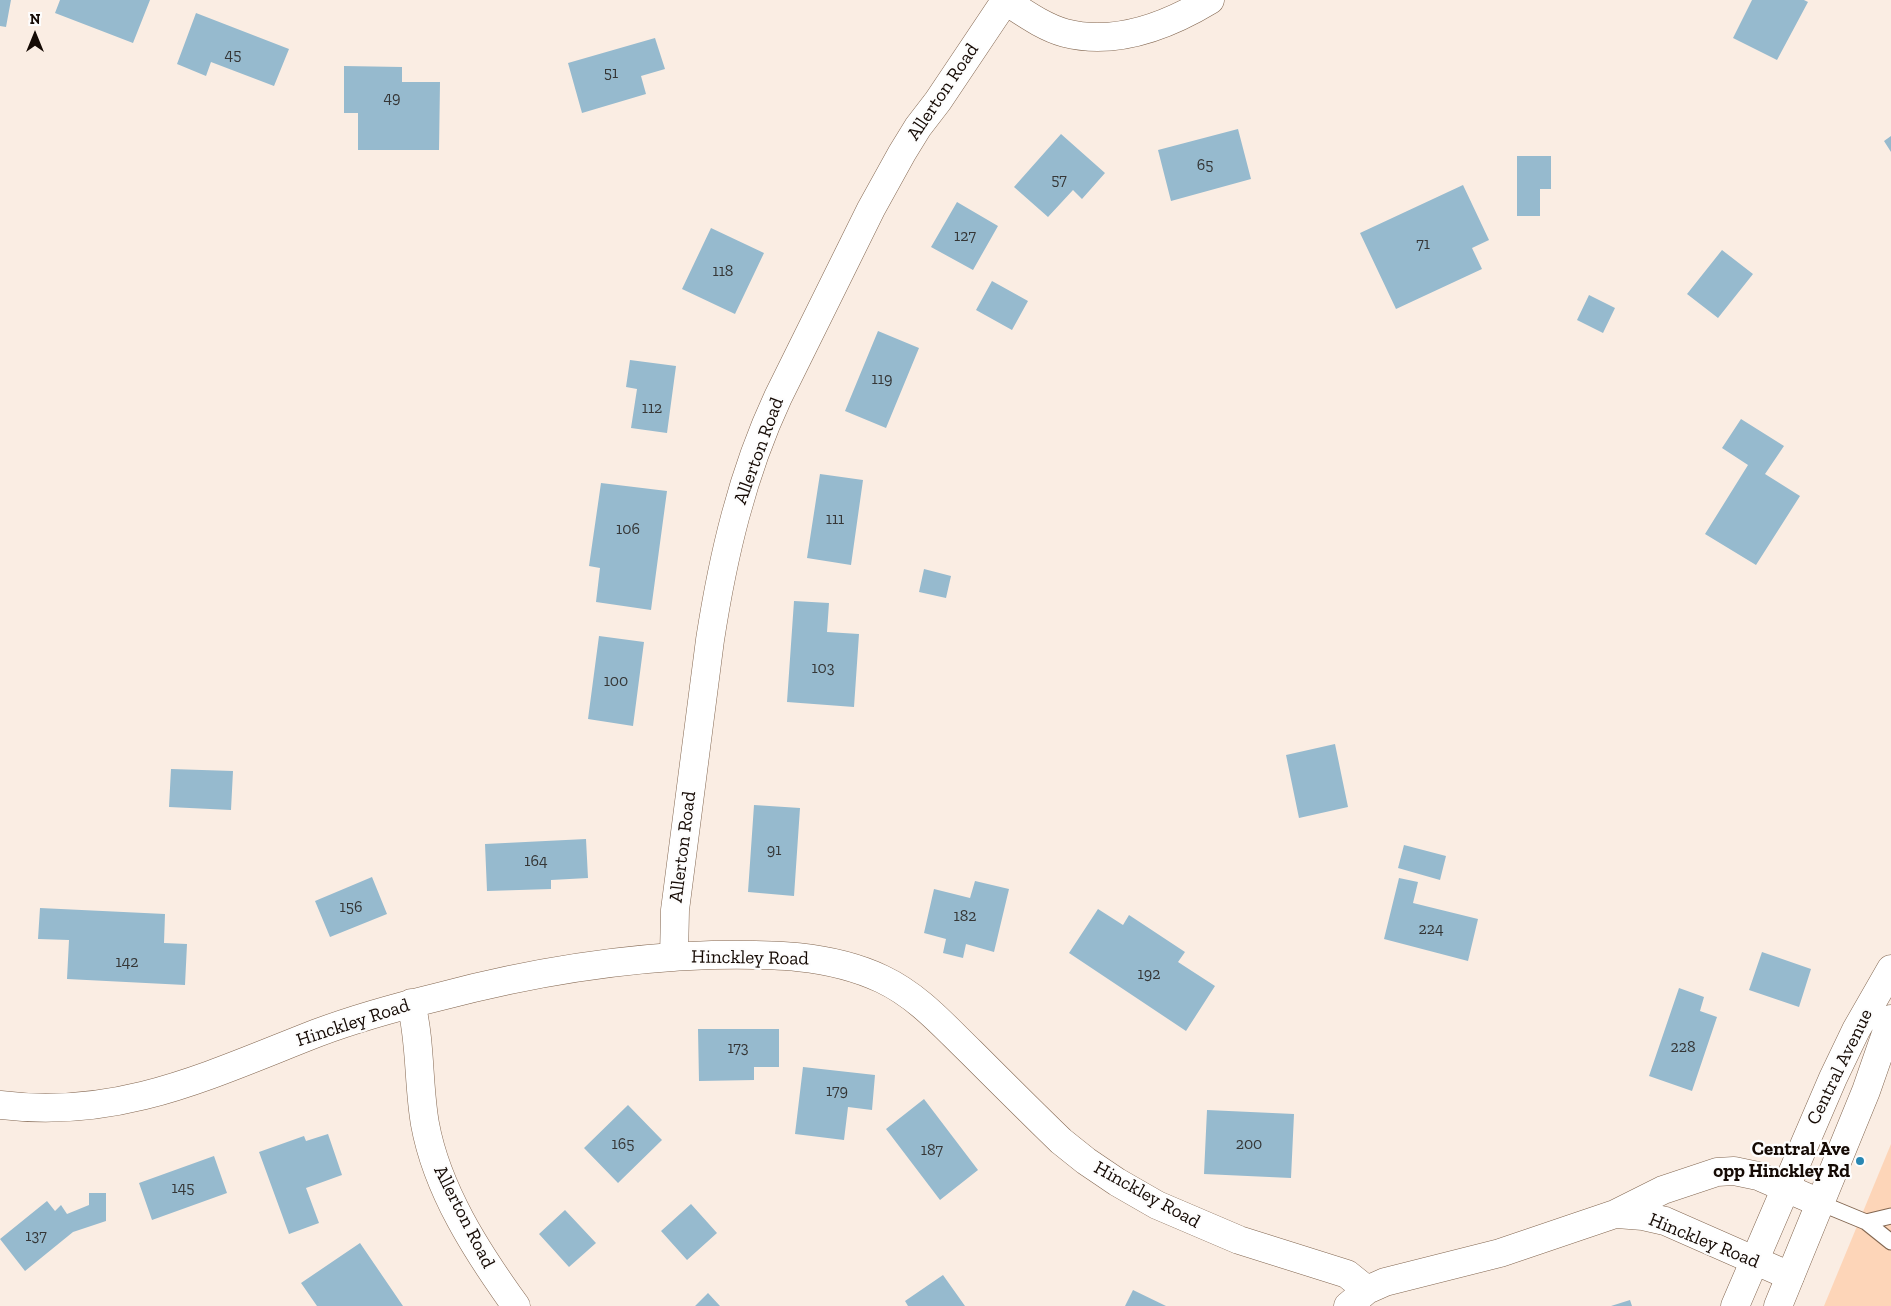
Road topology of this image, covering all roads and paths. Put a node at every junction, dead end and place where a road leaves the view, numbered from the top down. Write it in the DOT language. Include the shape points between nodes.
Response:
graph roads {
  1 [pos="1005,0"];
  2 [pos="1210,0"];
  3 [pos="674,957"];
  4 [pos="1891,970"];
  5 [pos="411,1004"];
  6 [pos="1891,1019"];
  7 [pos="0,1105"];
  8 [pos="1785,1188"];
  9 [pos="1820,1203"];
  10 [pos="1615,1214"];
  11 [pos="1891,1216"];
  12 [pos="1866,1222"];
  13 [pos="1891,1242"];
  14 [pos="1754,1261"];
  15 [pos="1790,1276"];
  16 [pos="1357,1298"];
  17 [pos="516,1306"];
  18 [pos="1735,1306"];
  19 [pos="1778,1306"];
  1 -- 2 [label="street" via="1042,23 1064,32 1108,37 1152,29"];
  1 -- 3 [label="street, Allerton Road" via="918,127 887,180 764,426 750,464 716,601 675,910"];
  3 -- 5 [label="street, Hinckley Road" via="551,972"];
  3 -- 16 [label="street, Hinckley Road" via="770,954 802,957 829,961 881,978 921,1003 1061,1141 1117,1182 1157,1205 1231,1237 1347,1274"];
  4 -- 8 [label="street, Central Avenue" via="1856,1030"];
  5 -- 7 [label="street, Hinckley Road" via="331,1028 186,1084 134,1099 52,1109"];
  5 -- 17 [label="street, Allerton Road" via="419,1042 425,1123 431,1150 466,1228"];
  6 -- 9 [label="street, Central Avenue" via="1866,1091"];
  8 -- 9 [label="street, Hinckley Road"];
  8 -- 10 [label="street, Hinckley Road" via="1742,1172 1716,1172 1664,1190"];
  8 -- 14 [label="street, Central Avenue"];
  9 -- 12 [label="lane"];
  9 -- 15 [label="street, Central Avenue"];
  10 -- 14 [label="street, Hinckley Road" via="1665,1221"];
  10 -- 16 [label="street, Hinckley Road" via="1500,1254 1394,1279"];
  11 -- 12 [label="lane"];
  12 -- 13 [label="lane"];
  14 -- 15 [label="street, Hinckley Road"];
  14 -- 18 [label="street, Central Avenue"];
  15 -- 19 [label="street, Central Avenue"];
}
